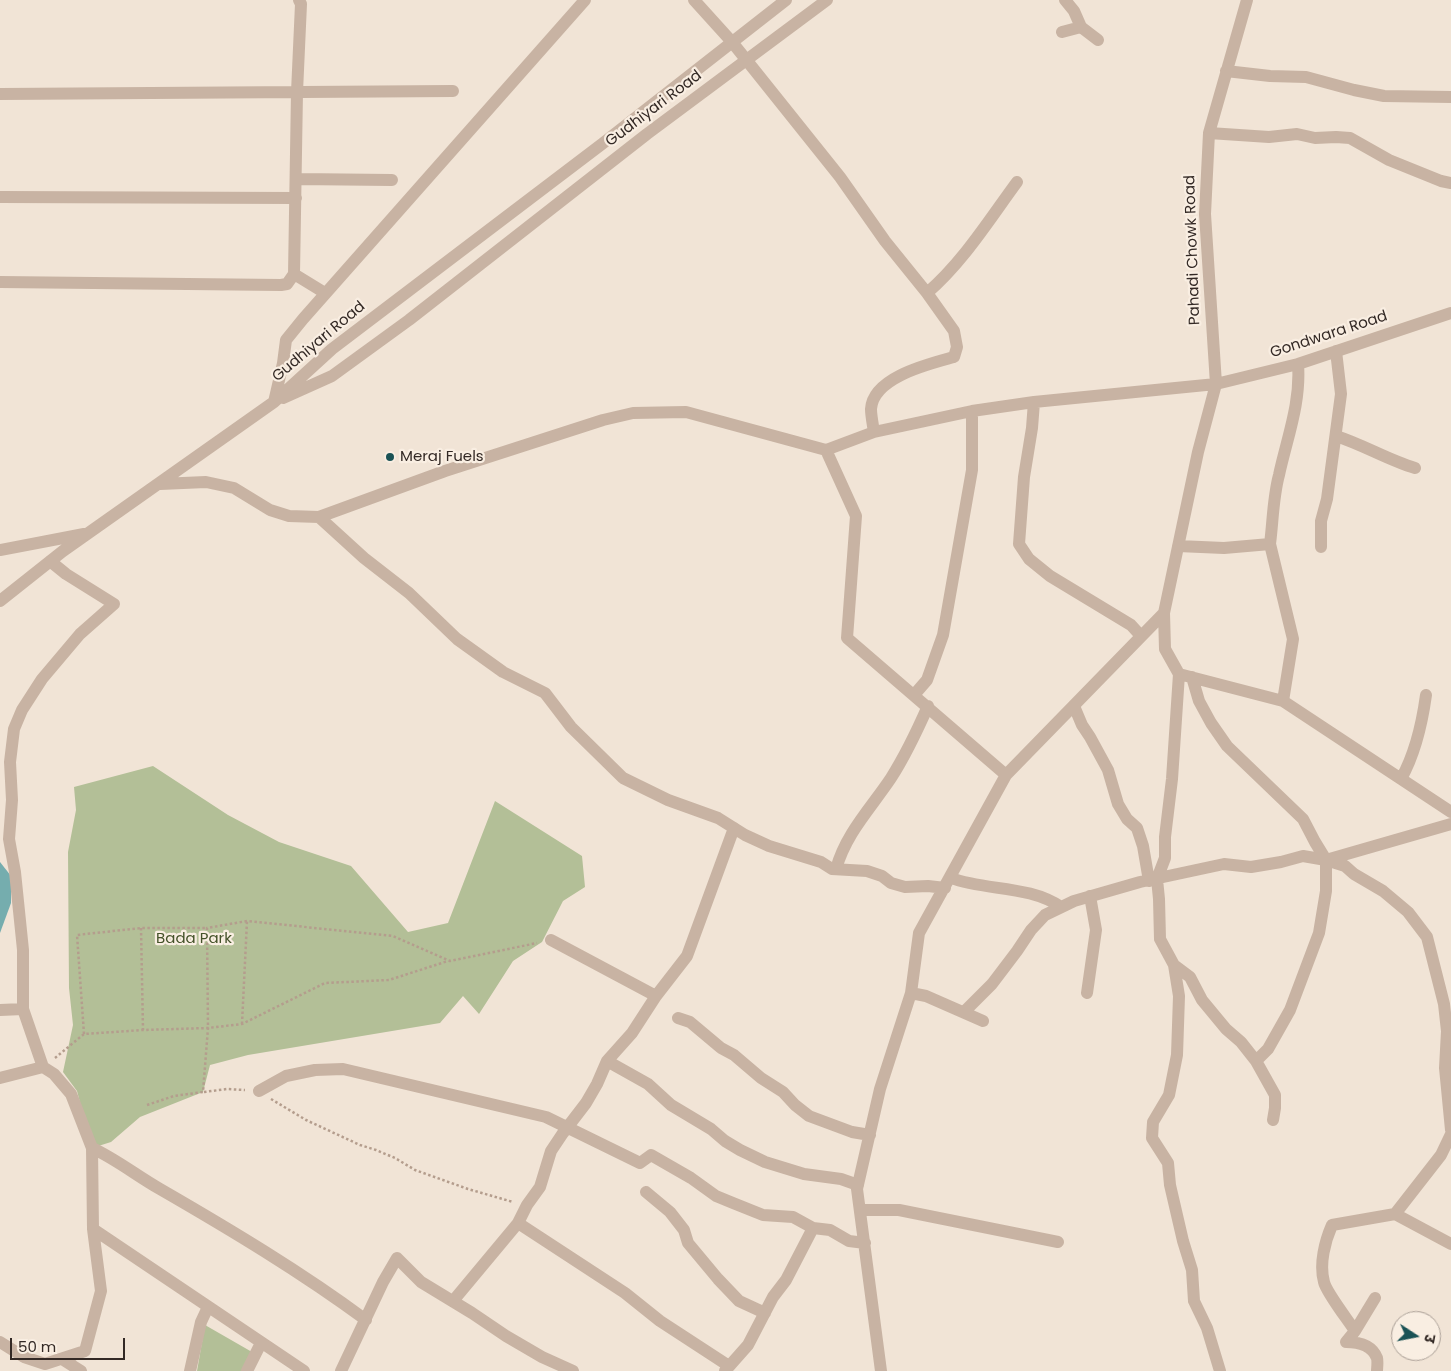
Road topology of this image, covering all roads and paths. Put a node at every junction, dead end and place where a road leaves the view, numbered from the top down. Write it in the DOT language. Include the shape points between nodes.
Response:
graph roads {
  1 [pos="299,0"];
  2 [pos="584,0"];
  3 [pos="694,0"];
  4 [pos="786,0"];
  5 [pos="827,0"];
  6 [pos="1066,0"];
  7 [pos="1247,0"];
  8 [pos="1077,5"];
  9 [pos="1081,27"];
  10 [pos="1062,32"];
  11 [pos="1098,40"];
  12 [pos="732,42"];
  13 [pos="746,60"];
  14 [pos="1226,71"];
  15 [pos="454,91"];
  16 [pos="297,92"];
  17 [pos="0,94"];
  18 [pos="1451,97"];
  19 [pos="1209,133"];
  20 [pos="296,179"];
  21 [pos="392,180"];
  22 [pos="1017,182"];
  23 [pos="1451,183"];
  24 [pos="0,197"];
  25 [pos="296,198"];
  26 [pos="294,274"];
  27 [pos="0,282"];
  28 [pos="927,293"];
  29 [pos="325,294"];
  30 [pos="1451,313"];
  31 [pos="1336,351"];
  32 [pos="1298,364"];
  33 [pos="1216,384"];
  34 [pos="274,402"];
  35 [pos="1034,402"];
  36 [pos="972,412"];
  37 [pos="874,432"];
  38 [pos="1336,436"];
  39 [pos="826,450"];
  40 [pos="1416,468"];
  41 [pos="160,484"];
  42 [pos="318,517"];
  43 [pos="89,533"];
  44 [pos="1270,544"];
  45 [pos="1178,546"];
  46 [pos="1321,547"];
  47 [pos="0,550"];
  48 [pos="50,561"];
  49 [pos="0,601"];
  50 [pos="1164,613"];
  51 [pos="1141,636"];
  52 [pos="1179,674"];
  53 [pos="1192,677"];
  54 [pos="914,695"];
  55 [pos="1426,695"];
  56 [pos="1283,702"];
  57 [pos="928,706"];
  58 [pos="1074,706"];
  59 [pos="5,767"];
  60 [pos="1006,775"];
  61 [pos="1401,778"];
  62 [pos="1451,812"];
  63 [pos="1451,824"];
  64 [pos="734,828"];
  65 [pos="1326,860"];
  66 [pos="836,869"];
  67 [pos="1153,880"];
  68 [pos="948,883"];
  69 [pos="1090,896"];
  70 [pos="1061,908"];
  71 [pos="247,922"];
  72 [pos="141,928"];
  73 [pos="207,928"];
  74 [pos="551,940"];
  75 [pos="450,961"];
  76 [pos="1174,965"];
  77 [pos="911,993"];
  78 [pos="1087,993"];
  79 [pos="656,996"];
  80 [pos="23,1009"];
  81 [pos="0,1010"];
  82 [pos="964,1012"];
  83 [pos="678,1018"];
  84 [pos="983,1021"];
  85 [pos="242,1024"];
  86 [pos="208,1028"];
  87 [pos="143,1030"];
  88 [pos="84,1034"];
  89 [pos="607,1061"];
  90 [pos="1256,1061"];
  91 [pos="43,1067"];
  92 [pos="0,1078"];
  93 [pos="259,1091"];
  94 [pos="203,1092"];
  95 [pos="147,1105"];
  96 [pos="1273,1120"];
  97 [pos="567,1128"];
  98 [pos="1451,1130"];
  99 [pos="1451,1134"];
  100 [pos="870,1135"];
  101 [pos="92,1148"];
  102 [pos="858,1185"];
  103 [pos="646,1192"];
  104 [pos="527,1205"];
  105 [pos="860,1210"];
  106 [pos="1395,1214"];
  107 [pos="518,1223"];
  108 [pos="813,1228"];
  109 [pos="93,1229"];
  110 [pos="1058,1242"];
  111 [pos="865,1243"];
  112 [pos="1451,1244"];
  113 [pos="1375,1298"];
  114 [pos="453,1301"];
  115 [pos="208,1307"];
  116 [pos="764,1313"];
  117 [pos="366,1320"];
  118 [pos="1355,1331"];
  119 [pos="0,1342"];
  120 [pos="261,1342"];
  121 [pos="62,1359"];
  122 [pos="727,1369"];
  123 [pos="81,1371"];
  124 [pos="190,1371"];
  125 [pos="247,1371"];
  126 [pos="304,1371"];
  127 [pos="341,1371"];
  128 [pos="573,1371"];
  129 [pos="881,1371"];
  130 [pos="1220,1371"];
  131 [pos="1377,1371"];
  1 -- 16 [label="street"];
  2 -- 29 [label="street"];
  3 -- 12 [label="street"];
  4 -- 12 [label="street, Gudhiyari Road"];
  5 -- 13 [label="street, Gudhiyari Road"];
  6 -- 8 [label="street"];
  7 -- 14 [label="street, Pahadi Chowk Road"];
  8 -- 9 [label="street"];
  9 -- 10 [label="street"];
  9 -- 11 [label="street"];
  12 -- 13 [label="street"];
  12 -- 34 [label="street, Gudhiyari Road" via="332,349"];
  13 -- 28 [label="street" via="840,176 885,241"];
  13 -- 34 [label="street, Gudhiyari Road" via="402,326 332,376"];
  14 -- 18 [label="street" via="1306,77 1384,96"];
  14 -- 19 [label="street, Pahadi Chowk Road"];
  15 -- 16 [label="street"];
  16 -- 17 [label="street"];
  16 -- 20 [label="street"];
  19 -- 23 [label="street" via="1350,138 1389,160"];
  19 -- 33 [label="street, Pahadi Chowk Road" via="1205,214"];
  20 -- 21 [label="street"];
  20 -- 25 [label="street"];
  22 -- 28 [label="street" via="967,250"];
  24 -- 25 [label="street"];
  25 -- 26 [label="street"];
  26 -- 27 [label="street" via="287,284 280,285"];
  26 -- 29 [label="street"];
  28 -- 37 [label="street" via="954,331 957,347 954,357 926,365 883,385 871,408"];
  29 -- 34 [label="street" via="286,340"];
  30 -- 31 [label="street, Gondwara Road"];
  31 -- 32 [label="street, Gondwara Road"];
  31 -- 38 [label="street" via="1341,394"];
  32 -- 33 [label="street, Gondwara Road"];
  32 -- 44 [label="street" via="1299,384 1278,476"];
  33 -- 35 [label="street, Gondwara Road"];
  33 -- 45 [label="street, Pahadi Chowk Road"];
  34 -- 41 [label="street"];
  35 -- 36 [label="street, Gondwara Road"];
  35 -- 51 [label="street" via="1019,544 1029,559 1050,576 1131,625"];
  36 -- 37 [label="street, Gondwara Road"];
  36 -- 54 [label="street" via="972,470 942,635 927,680"];
  37 -- 39 [label="street, Gondwara Road"];
  38 -- 40 [label="street" via="1394,462"];
  38 -- 46 [label="street" via="1321,521"];
  39 -- 42 [label="street" via="686,412 633,413 445,471"];
  39 -- 54 [label="street" via="856,516 848,638"];
  41 -- 42 [label="street" via="206,482 234,488 270,510 289,516"];
  41 -- 43 [label="street"];
  42 -- 64 [label="street" via="409,593 457,639 503,672 545,693 571,726 623,778 668,800 718,818"];
  43 -- 47 [label="street"];
  43 -- 48 [label="street"];
  44 -- 45 [label="street" via="1224,548"];
  44 -- 56 [label="street" via="1293,639"];
  45 -- 50 [label="street, Pahadi Chowk Road"];
  48 -- 49 [label="street"];
  48 -- 59 [label="street" via="114,604 80,634 42,679 14,729"];
  50 -- 51 [label="street"];
  50 -- 52 [label="street, Pahadi Chowk Road" via="1165,649"];
  51 -- 58 [label="street"];
  52 -- 53 [label="street"];
  52 -- 67 [label="street" via="1165,858"];
  53 -- 56 [label="street"];
  53 -- 65 [label="street" via="1211,723 1227,746 1303,819"];
  54 -- 57 [label="street"];
  55 -- 61 [label="street" via="1423,719"];
  56 -- 61 [label="street"];
  57 -- 60 [label="street"];
  57 -- 66 [label="street" via="891,778 857,824"];
  58 -- 60 [label="street"];
  58 -- 67 [label="street" via="1108,770 1118,804 1137,828"];
  59 -- 80 [label="street" via="12,800 9,839 23,950"];
  60 -- 68 [label="street"];
  61 -- 62 [label="street"];
  63 -- 65 [label="street"];
  64 -- 66 [label="street" via="769,846"];
  64 -- 79 [label="street" via="687,956"];
  65 -- 67 [label="street" via="1303,856 1251,866 1224,864"];
  65 -- 90 [label="street" via="1326,891 1319,933 1290,1010 1268,1049"];
  65 -- 98 [label="street" via="1345,866 1383,890 1408,912 1427,937 1444,1004 1445,1068"];
  66 -- 68 [label="street" via="867,872 905,887"];
  67 -- 69 [label="street"];
  67 -- 76 [label="street" via="1159,899 1160,940"];
  68 -- 70 [label="street" via="1004,888 1052,901"];
  68 -- 77 [label="street" via="920,933"];
  69 -- 70 [label="street"];
  69 -- 78 [label="street" via="1096,930"];
  70 -- 82 [label="street" via="1045,915 1031,930 992,984"];
  71 -- 73 [label="path"];
  71 -- 75 [label="path" via="393,936"];
  71 -- 85 [label="path"];
  72 -- 73 [label="path"];
  72 -- 87 [label="path"];
  72 -- 88 [label="path" via="76,935"];
  73 -- 86 [label="path"];
  74 -- 75 [label="path"];
  74 -- 79 [label="street"];
  75 -- 85 [label="path" via="389,980 325,983"];
  76 -- 90 [label="street" via="1190,977 1202,1000"];
  76 -- 130 [label="street" via="1179,996 1177,1055 1169,1095 1153,1122 1152,1138 1168,1163 1170,1185 1192,1270 1194,1301 1207,1328"];
  77 -- 82 [label="street"];
  77 -- 100 [label="street" via="880,1090"];
  79 -- 89 [label="street" via="632,1032"];
  80 -- 81 [label="street"];
  80 -- 91 [label="street"];
  82 -- 84 [label="street"];
  83 -- 100 [label="street" via="690,1022 783,1092 809,1116"];
  85 -- 86 [label="path"];
  86 -- 87 [label="path"];
  86 -- 94 [label="path"];
  87 -- 88 [label="path"];
  88 -- 91 [label="path"];
  89 -- 97 [label="street" via="597,1084"];
  89 -- 102 [label="street" via="648,1084 671,1105 740,1150 804,1174"];
  90 -- 96 [label="street" via="1275,1095"];
  91 -- 92 [label="street"];
  91 -- 101 [label="street" via="54,1074 71,1094"];
  93 -- 94 [label="path" via="227,1089"];
  93 -- 97 [label="street" via="286,1076 343,1069 546,1117"];
  93 -- 104 [label="path" via="306,1120 360,1146 395,1158 415,1170"];
  94 -- 95 [label="path" via="174,1096"];
  97 -- 104 [label="street" via="551,1151 540,1187"];
  97 -- 108 [label="street" via="640,1163 651,1155 716,1196 733,1203 763,1215 793,1216"];
  99 -- 106 [label="street" via="1442,1155"];
  100 -- 102 [label="street"];
  101 -- 109 [label="street"];
  101 -- 117 [label="street" via="272,1256"];
  102 -- 105 [label="street"];
  103 -- 116 [label="street" via="670,1212 684,1230 688,1243 739,1301"];
  104 -- 107 [label="street"];
  105 -- 110 [label="street" via="900,1210"];
  105 -- 111 [label="street"];
  106 -- 112 [label="street"];
  106 -- 118 [label="street" via="1332,1225 1328,1235 1322,1265 1324,1283"];
  107 -- 114 [label="street"];
  107 -- 122 [label="street" via="625,1292"];
  108 -- 111 [label="street" via="830,1230 849,1241"];
  108 -- 116 [label="street" via="786,1280"];
  109 -- 115 [label="street"];
  109 -- 121 [label="street" via="101,1291 85,1351"];
  111 -- 129 [label="street"];
  113 -- 118 [label="street"];
  114 -- 117 [label="street" via="421,1282 398,1258"];
  114 -- 128 [label="street" via="542,1357"];
  115 -- 120 [label="street"];
  115 -- 124 [label="street" via="200,1322"];
  116 -- 122 [label="street" via="748,1345"];
  117 -- 127 [label="street"];
  118 -- 131 [label="street" via="1346,1342 1358,1342 1368,1347 1377,1358"];
  119 -- 121 [label="street" via="24,1357 46,1364"];
  120 -- 125 [label="street"];
  120 -- 126 [label="street"];
  121 -- 123 [label="street"];
}
